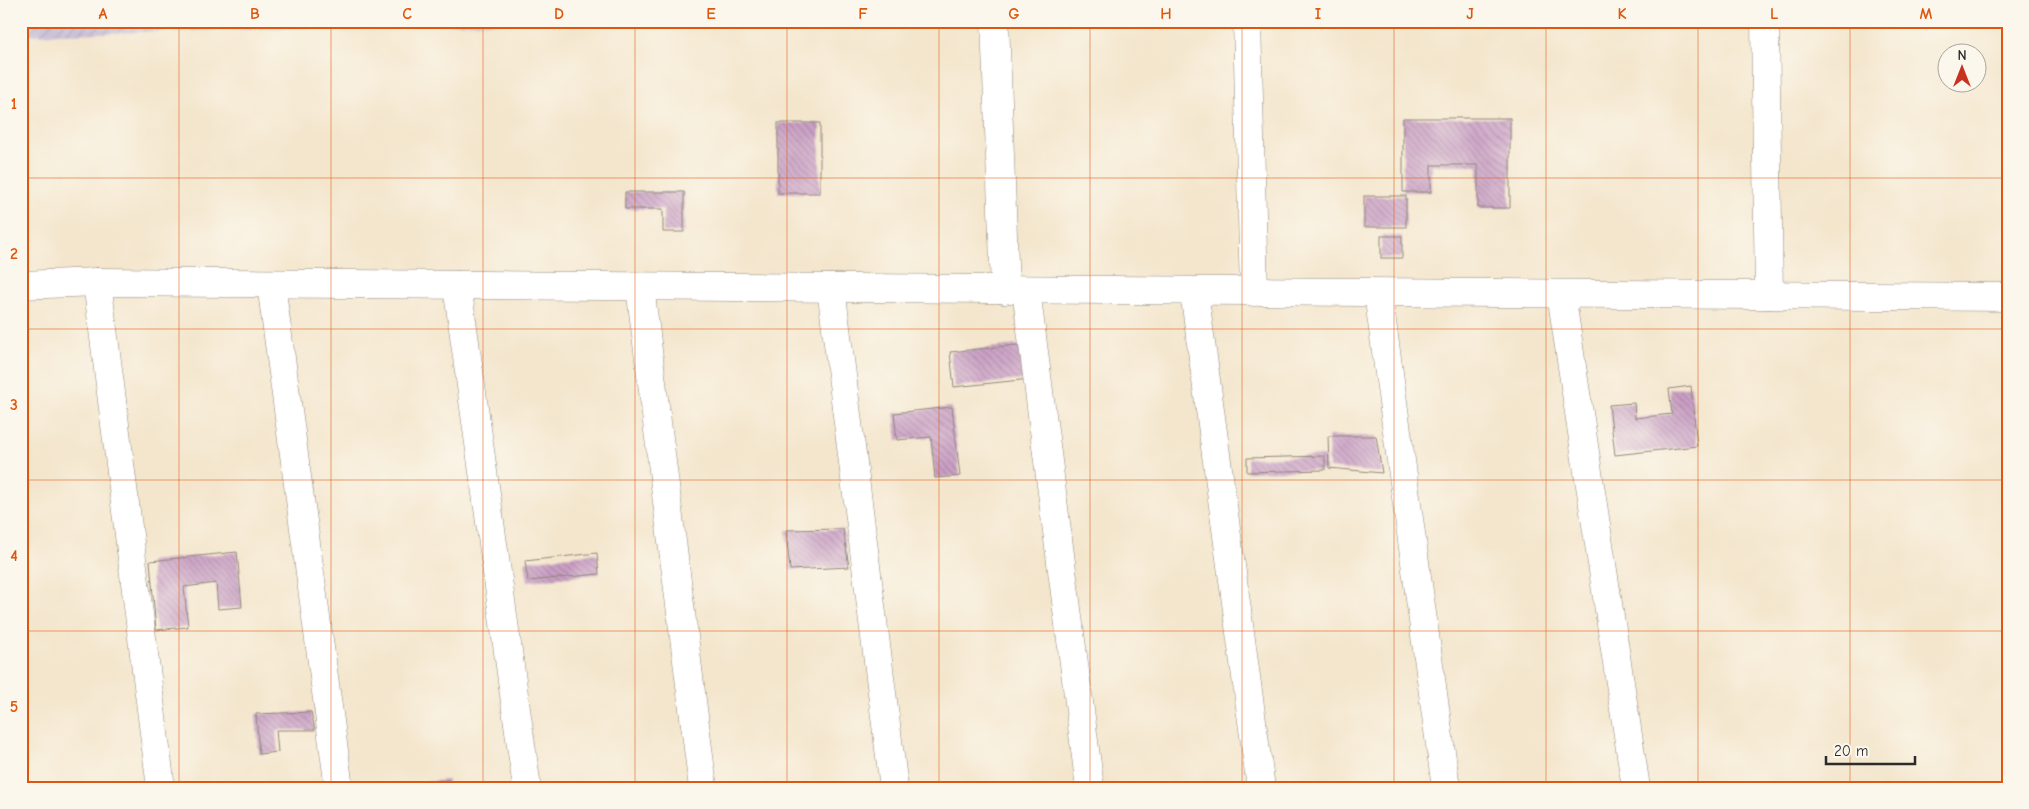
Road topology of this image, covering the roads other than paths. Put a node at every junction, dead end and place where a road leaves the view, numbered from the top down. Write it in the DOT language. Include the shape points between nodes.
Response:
graph roads {
  1 [pos="996,21"];
  2 [pos="1247,21"];
  3 [pos="1765,21"];
  4 [pos="97,282"];
  5 [pos="270,284"];
  6 [pos="21,285"];
  7 [pos="457,285"];
  8 [pos="640,287"];
  9 [pos="831,288"];
  10 [pos="1016,290"];
  11 [pos="1194,291"];
  12 [pos="1254,292"];
  13 [pos="1378,292"];
  14 [pos="1561,294"];
  15 [pos="1769,296"];
  16 [pos="2008,297"];
  17 [pos="161,788"];
  18 [pos="339,788"];
  19 [pos="527,788"];
  20 [pos="703,788"];
  21 [pos="894,788"];
  22 [pos="1090,788"];
  23 [pos="1261,788"];
  24 [pos="1446,788"];
  25 [pos="1636,788"];
  1 -- 10 [label="street"];
  2 -- 12 [label="street"];
  3 -- 15 [label="street"];
  4 -- 5 [label="street"];
  4 -- 6 [label="street"];
  4 -- 17 [label="street"];
  5 -- 7 [label="street"];
  5 -- 18 [label="street"];
  7 -- 8 [label="street"];
  7 -- 19 [label="street"];
  8 -- 9 [label="street"];
  8 -- 20 [label="street"];
  9 -- 10 [label="street"];
  9 -- 21 [label="street"];
  10 -- 11 [label="street"];
  10 -- 22 [label="street"];
  11 -- 12 [label="street"];
  11 -- 23 [label="street"];
  12 -- 13 [label="street"];
  13 -- 14 [label="street"];
  13 -- 24 [label="street"];
  14 -- 15 [label="street"];
  14 -- 25 [label="street"];
  15 -- 16 [label="street"];
}
